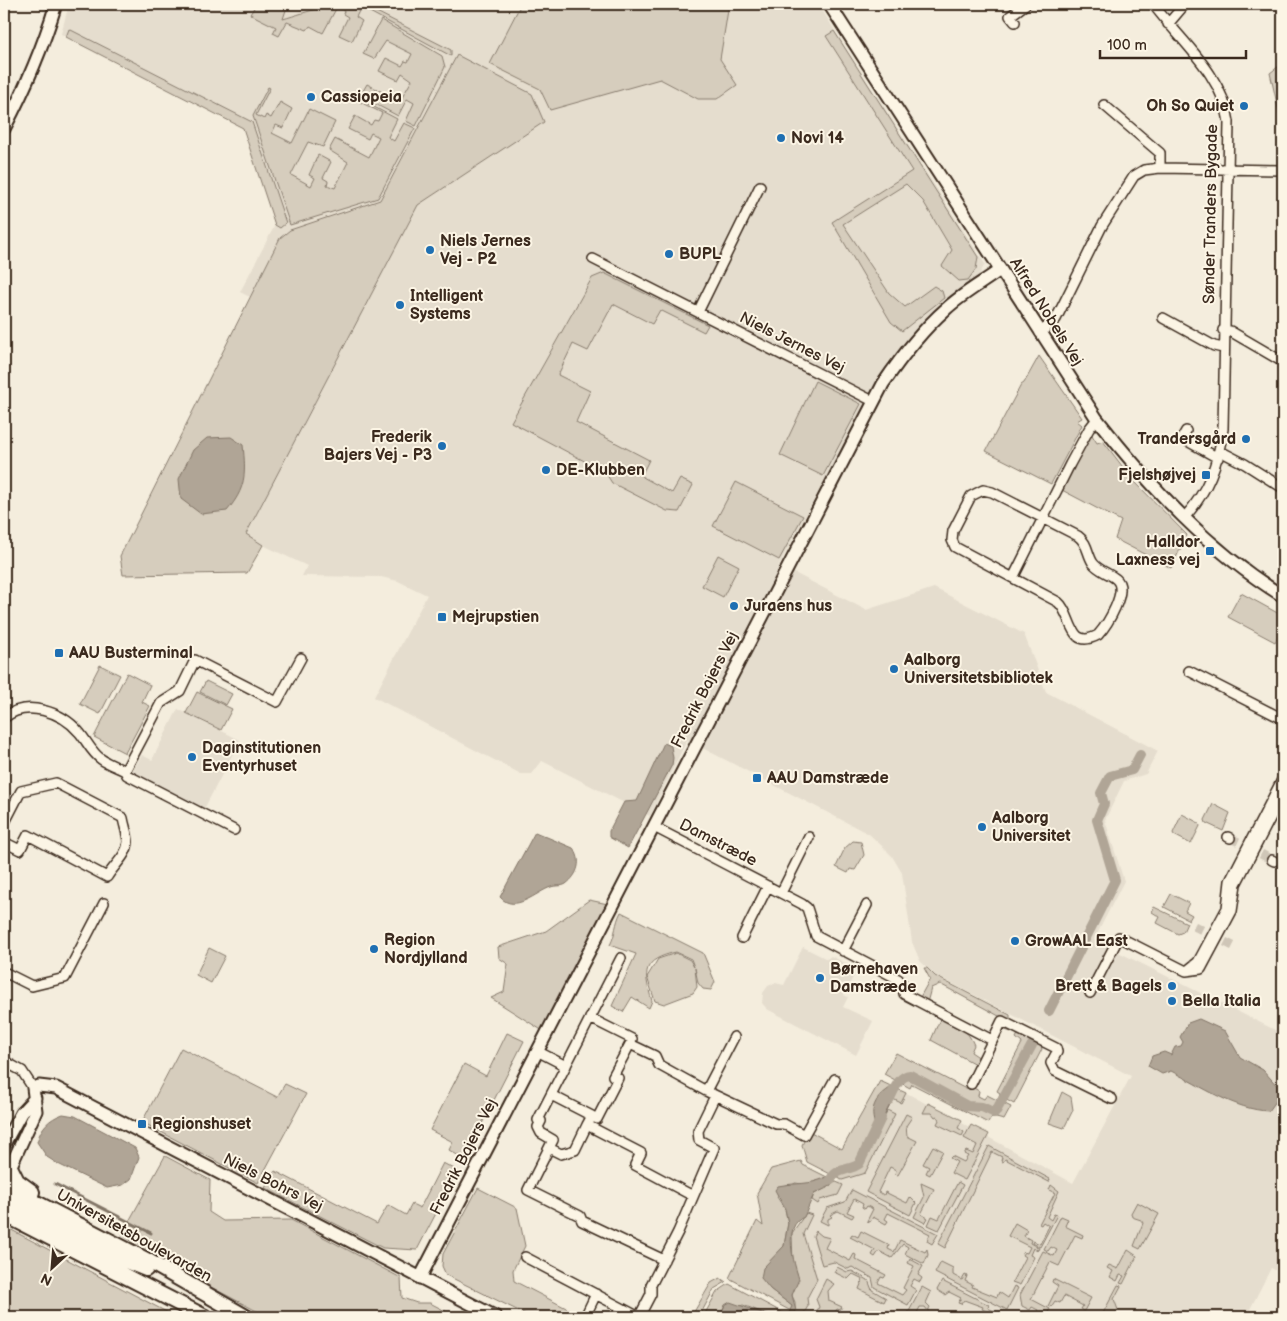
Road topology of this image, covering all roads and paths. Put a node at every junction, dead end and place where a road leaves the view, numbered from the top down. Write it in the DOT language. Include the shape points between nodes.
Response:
graph roads {
  1 [pos="56,4"];
  2 [pos="829,4"];
  3 [pos="1026,4"];
  4 [pos="1153,4"];
  5 [pos="1185,4"];
  6 [pos="1015,22"];
  7 [pos="1168,24"];
  8 [pos="1104,105"];
  9 [pos="4,129"];
  10 [pos="1160,168"];
  11 [pos="1228,170"];
  12 [pos="1283,170"];
  13 [pos="760,186"];
  14 [pos="593,259"];
  15 [pos="1000,270"];
  16 [pos="698,312"];
  17 [pos="1163,318"];
  18 [pos="1223,330"];
  19 [pos="1040,333"];
  20 [pos="1223,348"];
  21 [pos="1283,362"];
  22 [pos="873,401"];
  23 [pos="1097,419"];
  24 [pos="1186,431"];
  25 [pos="1219,454"];
  26 [pos="1283,488"];
  27 [pos="1043,518"];
  28 [pos="1184,518"];
  29 [pos="1013,578"];
  30 [pos="1283,596"];
  31 [pos="301,658"];
  32 [pos="1188,671"];
  33 [pos="4,718"];
  34 [pos="1283,719"];
  35 [pos="125,771"];
  36 [pos="1283,778"];
  37 [pos="1283,794"];
  38 [pos="4,824"];
  39 [pos="654,827"];
  40 [pos="234,830"];
  41 [pos="809,837"];
  42 [pos="4,842"];
  43 [pos="1251,849"];
  44 [pos="768,886"];
  45 [pos="781,893"];
  46 [pos="104,903"];
  47 [pos="866,905"];
  48 [pos="742,938"];
  49 [pos="844,952"];
  50 [pos="621,958"];
  51 [pos="4,972"];
  52 [pos="1090,993"];
  53 [pos="590,1018"];
  54 [pos="734,1037"];
  55 [pos="992,1040"];
  56 [pos="630,1044"];
  57 [pos="537,1051"];
  58 [pos="4,1061"];
  59 [pos="566,1066"];
  60 [pos="835,1079"];
  61 [pos="971,1084"];
  62 [pos="706,1091"];
  63 [pos="34,1093"];
  64 [pos="551,1095"];
  65 [pos="715,1096"];
  66 [pos="1112,1099"];
  67 [pos="592,1116"];
  68 [pos="587,1126"];
  69 [pos="4,1144"];
  70 [pos="549,1148"];
  71 [pos="7,1175"];
  72 [pos="4,1186"];
  73 [pos="694,1196"];
  74 [pos="4,1200"];
  75 [pos="4,1214"];
  76 [pos="525,1257"];
  77 [pos="664,1260"];
  78 [pos="150,1262"];
  79 [pos="420,1278"];
  80 [pos="193,1288"];
  81 [pos="596,1294"];
  82 [pos="205,1317"];
  83 [pos="246,1317"];
  84 [pos="496,1317"];
  85 [pos="585,1317"];
  1 -- 9 [label="street" via="48,33"];
  2 -- 15 [label="street, Alfred Nobels Vej"];
  3 -- 6 [label="street" via="1010,16"];
  4 -- 7 [label="street, Sønder Tranders Bygade"];
  5 -- 7 [label="street"];
  7 -- 11 [label="street, Sønder Tranders Bygade" via="1216,81 1223,96 1229,122"];
  8 -- 10 [label="street" via="1160,153"];
  10 -- 11 [label="street"];
  10 -- 19 [label="street" via="1144,170 1134,176 1102,226 1056,319"];
  11 -- 12 [label="street"];
  11 -- 18 [label="street, Sønder Tranders Bygade"];
  13 -- 16 [label="street"];
  14 -- 16 [label="street, Niels Jernes Vej"];
  15 -- 19 [label="street, Alfred Nobels Vej"];
  15 -- 22 [label="street, Fredrik Bajers Vej" via="947,307 927,327 908,347"];
  16 -- 22 [label="street, Niels Jernes Vej"];
  17 -- 20 [label="street"];
  18 -- 20 [label="street, Sønder Tranders Bygade"];
  18 -- 21 [label="street"];
  19 -- 23 [label="street, Alfred Nobels Vej"];
  20 -- 25 [label="street, Sønder Tranders Bygade" via="1223,429"];
  22 -- 39 [label="street, Fredrik Bajers Vej"];
  23 -- 27 [label="street"];
  23 -- 28 [label="street, Alfred Nobels Vej" via="1145,478"];
  24 -- 25 [label="street" via="1182,438"];
  25 -- 26 [label="street" via="1246,464"];
  25 -- 28 [label="street, Sønder Tranders Bygade" via="1208,485"];
  27 -- 29 [label="street"];
  27 -- 29 [label="street" via="992,492 979,491 971,496 953,531 952,540 960,551"];
  27 -- 29 [label="street" via="1082,539 1096,567 1118,580 1121,591 1115,606 1098,635 1082,638 1074,633 1061,604"];
  28 -- 30 [label="street, Alfred Nobels Vej"];
  31 -- 35 [label="street" via="277,702 195,660 180,691 161,703"];
  32 -- 34 [label="street"];
  33 -- 35 [label="street" via="14,711 44,710 71,723 101,760"];
  35 -- 40 [label="street" via="127,775"];
  36 -- 43 [label="street"];
  37 -- 43 [label="street"];
  38 -- 42 [label="street" via="21,791 56,783 123,818 128,843 107,877 28,835 20,850"];
  39 -- 44 [label="street, Damstræde"];
  39 -- 57 [label="street, Fredrik Bajers Vej"];
  41 -- 45 [label="street"];
  43 -- 52 [label="street" via="1230,881 1227,908 1215,937 1195,966 1186,971 1119,937"];
  44 -- 45 [label="street, Damstræde"];
  44 -- 48 [label="street, Damstræde"];
  45 -- 49 [label="street, Damstræde" via="807,908 816,936"];
  46 -- 51 [label="street" via="65,978 32,986"];
  47 -- 49 [label="street"];
  49 -- 55 [label="street, Damstræde" via="898,980 903,984 904,994"];
  50 -- 53 [label="street"];
  53 -- 56 [label="street" via="632,1039"];
  53 -- 59 [label="street"];
  54 -- 62 [label="street"];
  55 -- 61 [label="street"];
  55 -- 66 [label="street" via="1002,1021 1056,1048 1051,1063 1055,1071"];
  56 -- 62 [label="street" via="655,1056 659,1065"];
  56 -- 67 [label="street" via="613,1076 618,1078 605,1103 596,1119"];
  57 -- 59 [label="street"];
  57 -- 79 [label="street, Fredrik Bajers Vej"];
  58 -- 63 [label="street" via="22,1071"];
  59 -- 64 [label="street"];
  60 -- 65 [label="street" via="804,1134"];
  62 -- 65 [label="street"];
  63 -- 69 [label="street"];
  63 -- 71 [label="street" via="36,1111"];
  63 -- 79 [label="street, Niels Bohrs Vej" via="39,1086 56,1088"];
  64 -- 67 [label="street"];
  64 -- 70 [label="street" via="538,1120 541,1121 538,1127 541,1133 552,1139"];
  65 -- 73 [label="street" via="698,1131 699,1140 714,1148 702,1170 703,1177"];
  67 -- 68 [label="street"];
  68 -- 70 [label="street" via="575,1150 561,1154"];
  68 -- 73 [label="street" via="641,1153 635,1165"];
  70 -- 77 [label="street" via="528,1190 580,1216 582,1221"];
  71 -- 78 [label="main road" via="23,1187 124,1239"];
  72 -- 78 [label="main road, Universitetsboulevarden"];
  73 -- 77 [label="street"];
  74 -- 80 [label="main road" via="111,1255"];
  75 -- 82 [label="main road"];
  76 -- 81 [label="street"];
  77 -- 81 [label="street" via="650,1284 651,1294 640,1317"];
  78 -- 80 [label="main road, Universitetsboulevarden"];
  79 -- 84 [label="street, Niels Bohrs Vej"];
  80 -- 83 [label="main road, Universitetsboulevarden"];
  81 -- 85 [label="street"];
}
